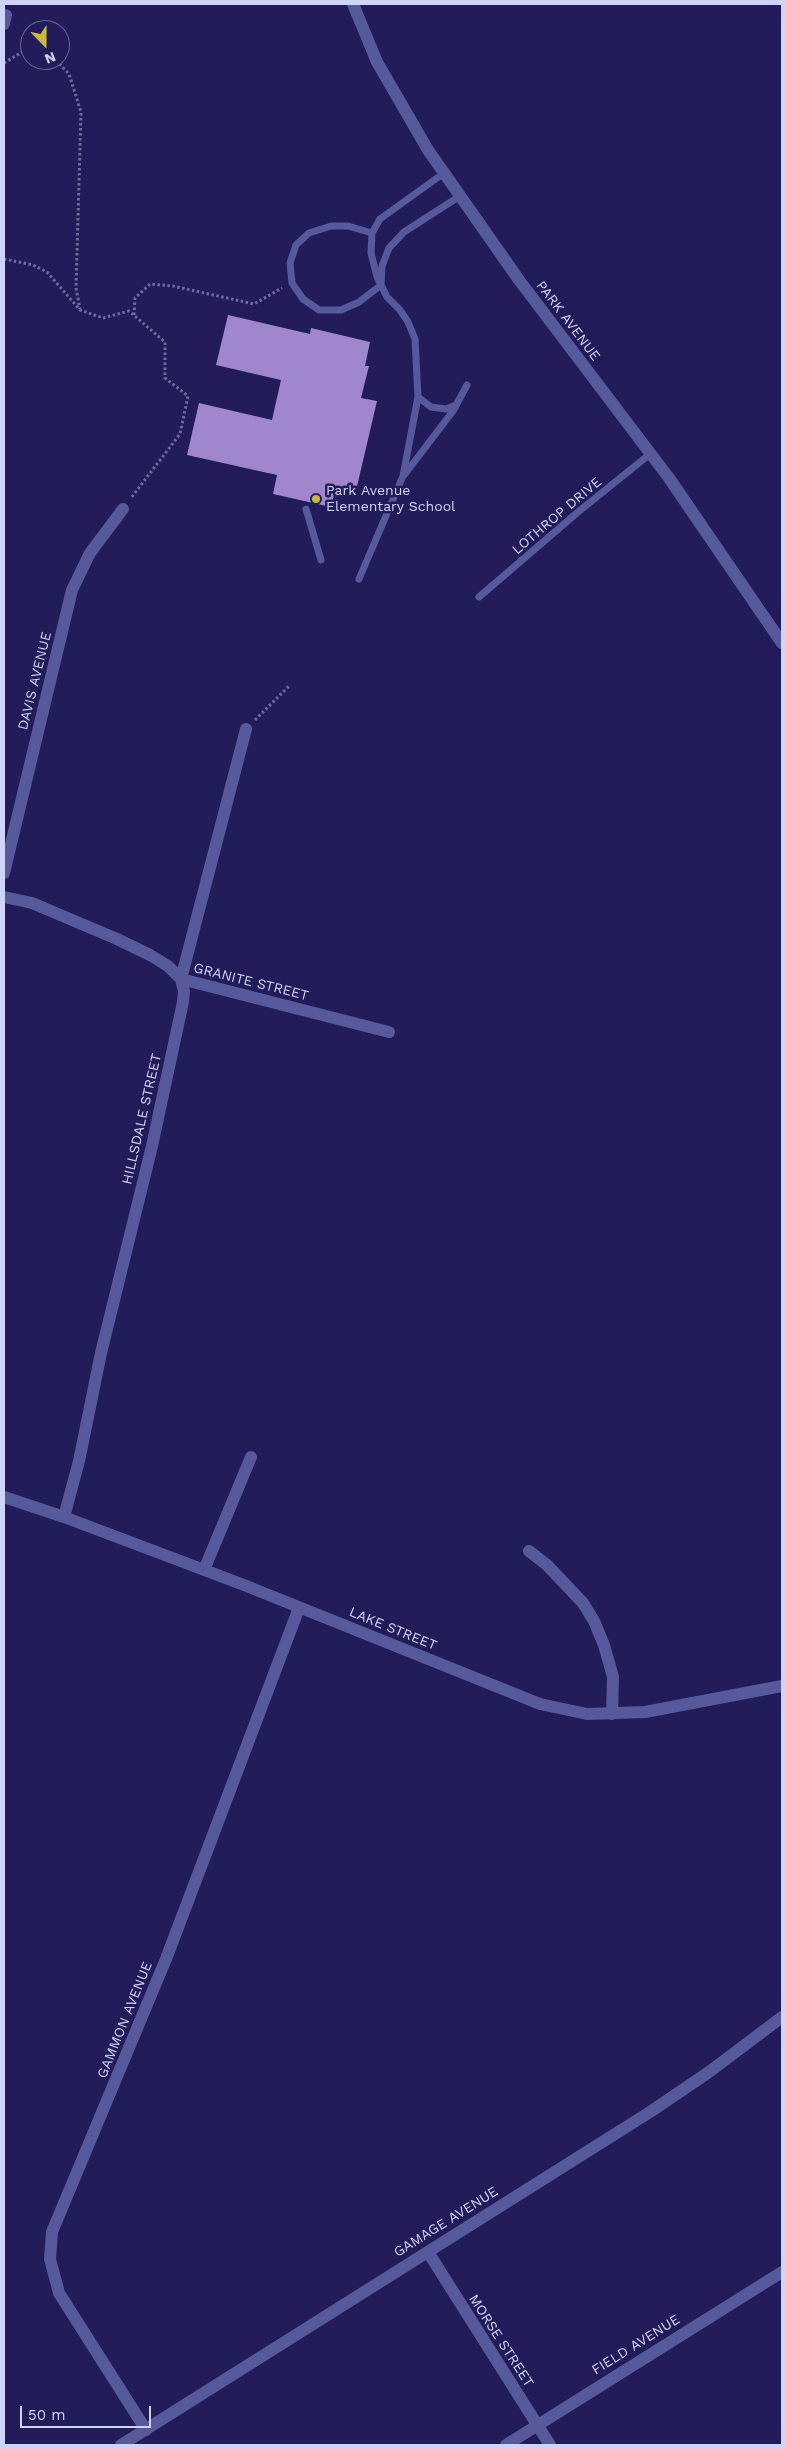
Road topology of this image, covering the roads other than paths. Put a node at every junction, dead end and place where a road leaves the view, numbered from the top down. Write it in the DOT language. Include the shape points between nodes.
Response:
graph roads {
  1 [pos="353,4"];
  2 [pos="444,173"];
  3 [pos="460,196"];
  4 [pos="372,233"];
  5 [pos="381,285"];
  6 [pos="467,385"];
  7 [pos="418,397"];
  8 [pos="456,405"];
  9 [pos="650,454"];
  10 [pos="403,476"];
  11 [pos="123,509"];
  12 [pos="306,509"];
  13 [pos="321,560"];
  14 [pos="359,579"];
  15 [pos="479,597"];
  16 [pos="782,643"];
  17 [pos="246,729"];
  18 [pos="4,873"];
  19 [pos="4,897"];
  20 [pos="181,979"];
  21 [pos="389,1032"];
  22 [pos="251,1457"];
  23 [pos="4,1497"];
  24 [pos="64,1517"];
  25 [pos="529,1551"];
  26 [pos="204,1570"];
  27 [pos="299,1608"];
  28 [pos="782,1686"];
  29 [pos="612,1714"];
  30 [pos="782,2017"];
  31 [pos="428,2252"];
  32 [pos="782,2272"];
  33 [pos="538,2426"];
  34 [pos="146,2430"];
  35 [pos="121,2445"];
  36 [pos="506,2445"];
  37 [pos="550,2445"];
  1 -- 2 [label="street, PARK AVENUE" via="388,82"];
  2 -- 3 [label="street, PARK AVENUE"];
  2 -- 4 [label="lane" via="380,219"];
  3 -- 5 [label="lane" via="404,232 389,248 382,266"];
  3 -- 9 [label="street, PARK AVENUE"];
  4 -- 5 [label="lane" via="371,253"];
  4 -- 5 [label="lane" via="348,226 330,226 309,233 296,245 290,263 292,283 303,299 320,310 341,310 359,302"];
  5 -- 7 [label="lane" via="408,322 415,339"];
  6 -- 8 [label="lane"];
  7 -- 8 [label="lane" via="431,407 446,409"];
  7 -- 10 [label="lane"];
  8 -- 10 [label="lane"];
  9 -- 15 [label="lane, LOTHROP DRIVE"];
  9 -- 16 [label="street, PARK AVENUE" via="721,551"];
  10 -- 14 [label="lane"];
  11 -- 18 [label="street, DAVIS AVENUE" via="90,552 72,590"];
  12 -- 13 [label="lane"];
  17 -- 20 [label="street, HILLSDALE STREET"];
  19 -- 20 [label="street, GRANITE STREET" via="32,904 117,938 162,962"];
  20 -- 21 [label="street, GRANITE STREET"];
  20 -- 24 [label="street, HILLSDALE STREET" via="183,1002 152,1146"];
  22 -- 26 [label="street"];
  23 -- 24 [label="street, LAKE STREET"];
  24 -- 26 [label="street, LAKE STREET"];
  25 -- 29 [label="street" via="583,1603 594,1621 613,1677"];
  26 -- 27 [label="street, LAKE STREET"];
  27 -- 29 [label="street, LAKE STREET" via="540,1704 587,1714"];
  27 -- 34 [label="street, GAMMON AVENUE" via="162,1968 52,2232 50,2259 59,2293"];
  28 -- 29 [label="street, LAKE STREET" via="686,1706"];
  30 -- 31 [label="street, GAMAGE AVENUE" via="650,2112"];
  31 -- 33 [label="street, MORSE STREET"];
  31 -- 34 [label="street, GAMAGE AVENUE"];
  32 -- 33 [label="street, FIELD AVENUE"];
  33 -- 36 [label="street, FIELD AVENUE"];
  33 -- 37 [label="street, MORSE STREET"];
  34 -- 35 [label="street, GAMAGE AVENUE"];
}
